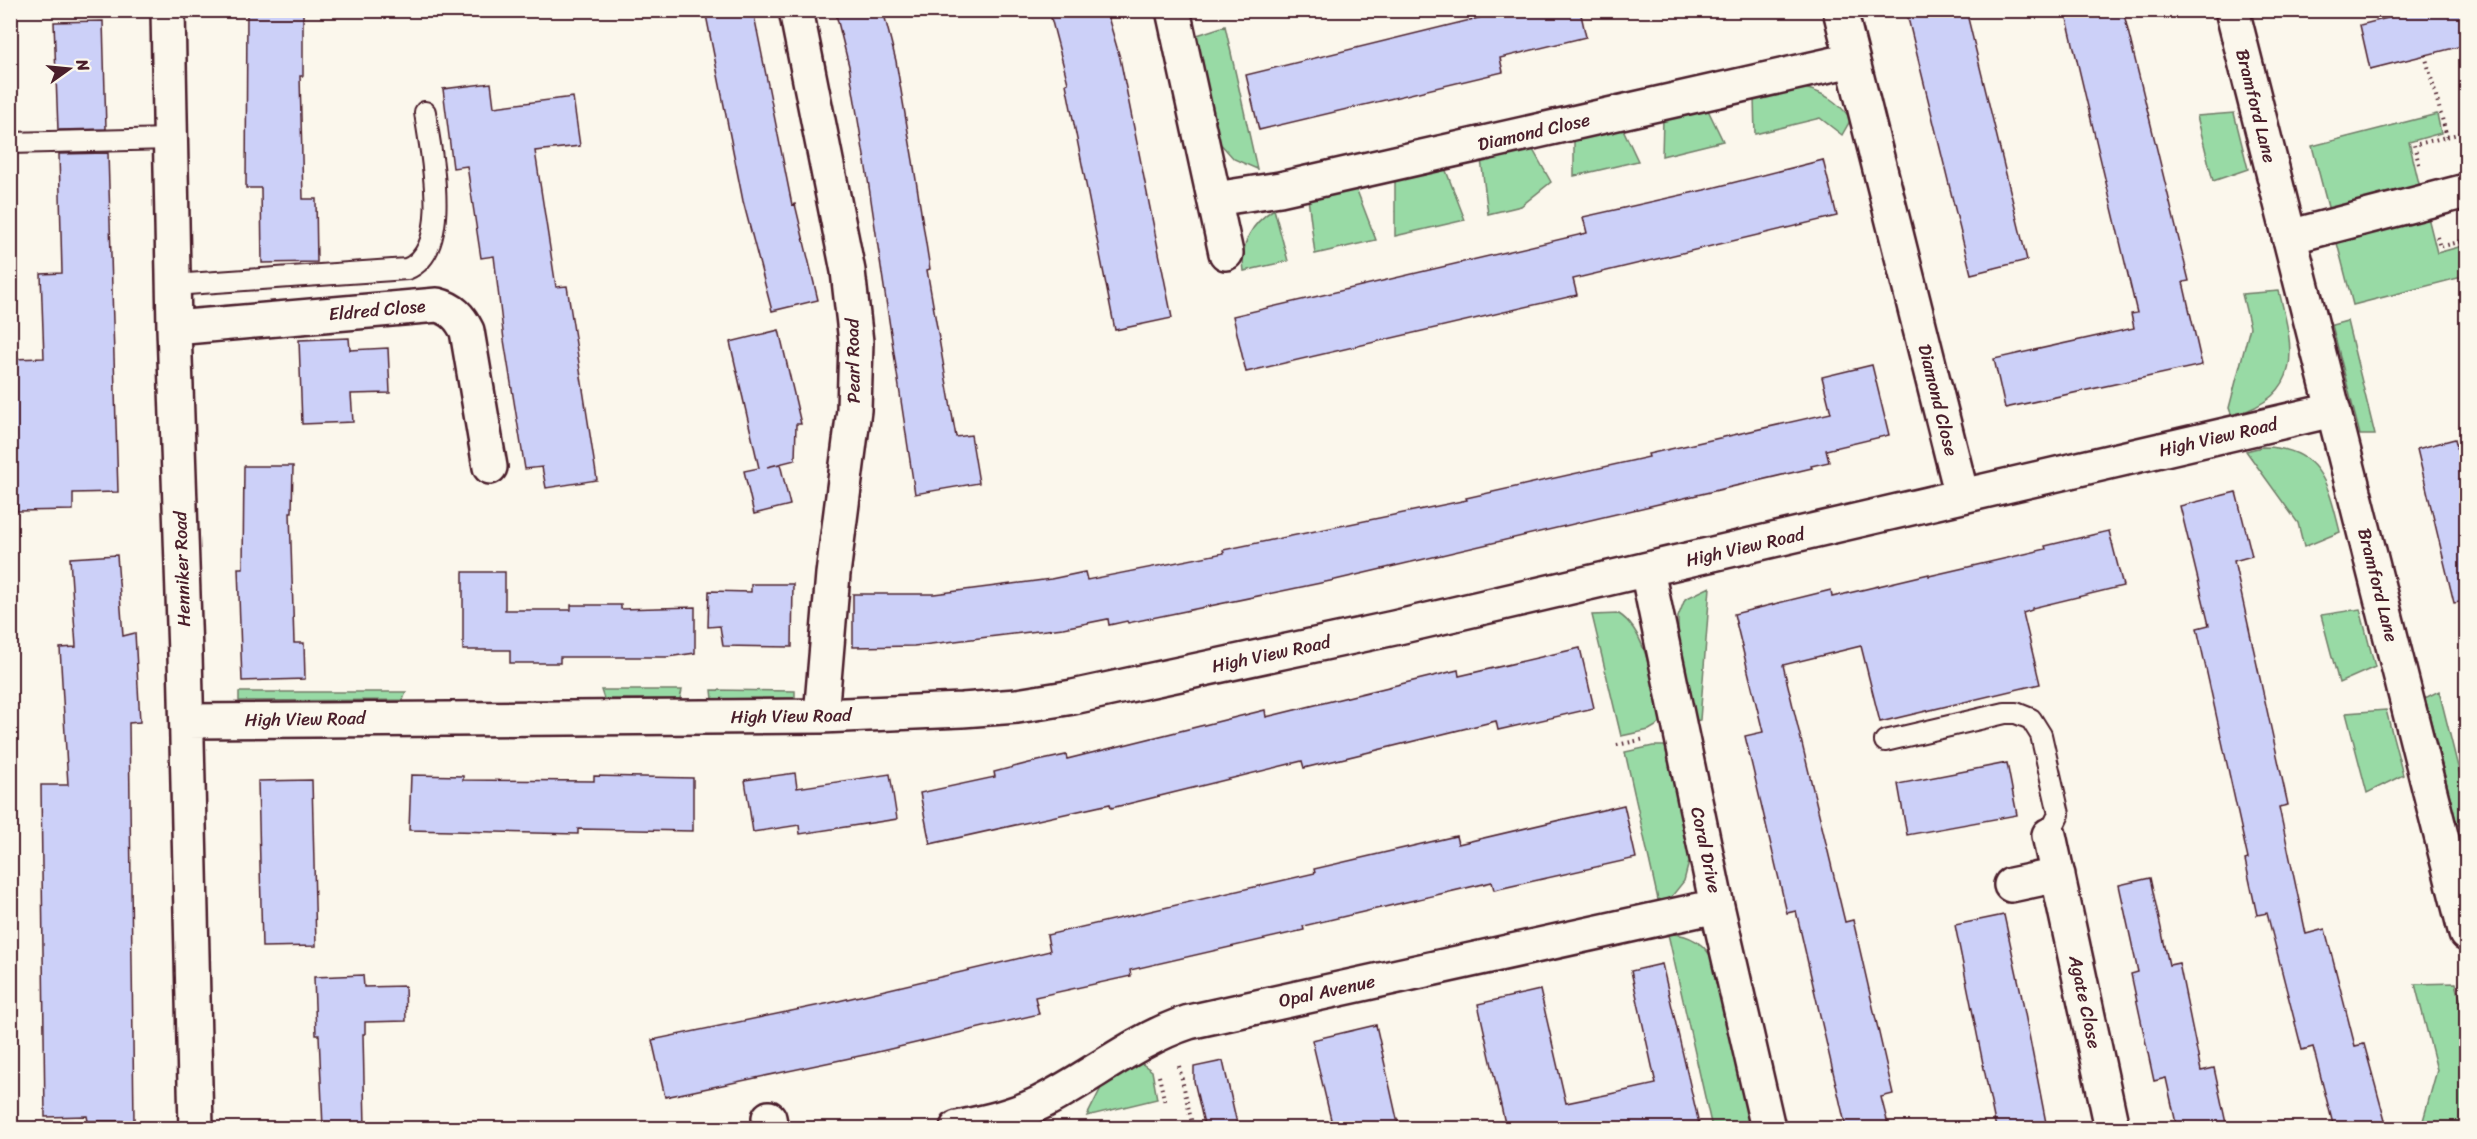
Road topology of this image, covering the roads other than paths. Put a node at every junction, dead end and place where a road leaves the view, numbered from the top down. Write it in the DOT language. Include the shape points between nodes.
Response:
graph roads {
  1 [pos="168,10"];
  2 [pos="796,10"];
  3 [pos="1173,10"];
  4 [pos="1840,10"];
  5 [pos="2232,10"];
  6 [pos="1852,60"];
  7 [pos="425,112"];
  8 [pos="170,139"];
  9 [pos="10,143"];
  10 [pos="2466,191"];
  11 [pos="1215,199"];
  12 [pos="2289,237"];
  13 [pos="1226,253"];
  14 [pos="174,285"];
  15 [pos="174,328"];
  16 [pos="2333,410"];
  17 [pos="490,467"];
  18 [pos="1962,496"];
  19 [pos="1647,570"];
  20 [pos="821,716"];
  21 [pos="187,720"];
  22 [pos="1885,741"];
  23 [pos="2049,835"];
  24 [pos="2058,875"];
  25 [pos="2010,885"];
  26 [pos="1717,906"];
  27 [pos="2466,934"];
  28 [pos="196,1128"];
  29 [pos="957,1128"];
  30 [pos="1768,1128"];
  31 [pos="2112,1128"];
  1 -- 8 [label="street, Henniker Road"];
  2 -- 20 [label="street, Pearl Road" via="848,271 856,342 854,410 833,574"];
  3 -- 11 [label="street"];
  4 -- 6 [label="street, Diamond Close"];
  5 -- 12 [label="street, Bramford Lane"];
  6 -- 11 [label="street, Diamond Close" via="1280,189"];
  6 -- 18 [label="street, Diamond Close"];
  7 -- 14 [label="lane" via="436,194 434,228 426,254 417,265 407,269"];
  8 -- 9 [label="lane"];
  8 -- 14 [label="street, Henniker Road"];
  10 -- 12 [label="street"];
  11 -- 13 [label="street"];
  12 -- 16 [label="street, Bramford Lane"];
  14 -- 15 [label="street, Henniker Road"];
  15 -- 17 [label="street, Eldred Close" via="445,307 455,312 467,331"];
  15 -- 21 [label="street, Henniker Road"];
  16 -- 18 [label="street, High View Road"];
  16 -- 27 [label="street, Bramford Lane"];
  18 -- 19 [label="street, High View Road"];
  19 -- 20 [label="street, High View Road" via="1073,697 1017,706"];
  19 -- 26 [label="street, Coral Drive"];
  20 -- 21 [label="street, High View Road"];
  21 -- 28 [label="street, Henniker Road"];
  22 -- 23 [label="lane" via="2005,713 2031,719 2041,735 2059,814"];
  23 -- 24 [label="street, Agate Close"];
  24 -- 25 [label="street"];
  24 -- 31 [label="street, Agate Close"];
  26 -- 29 [label="street, Opal Avenue" via="1210,1016 1161,1034 1039,1103 1001,1118"];
  26 -- 30 [label="street, Coral Drive"];
}
